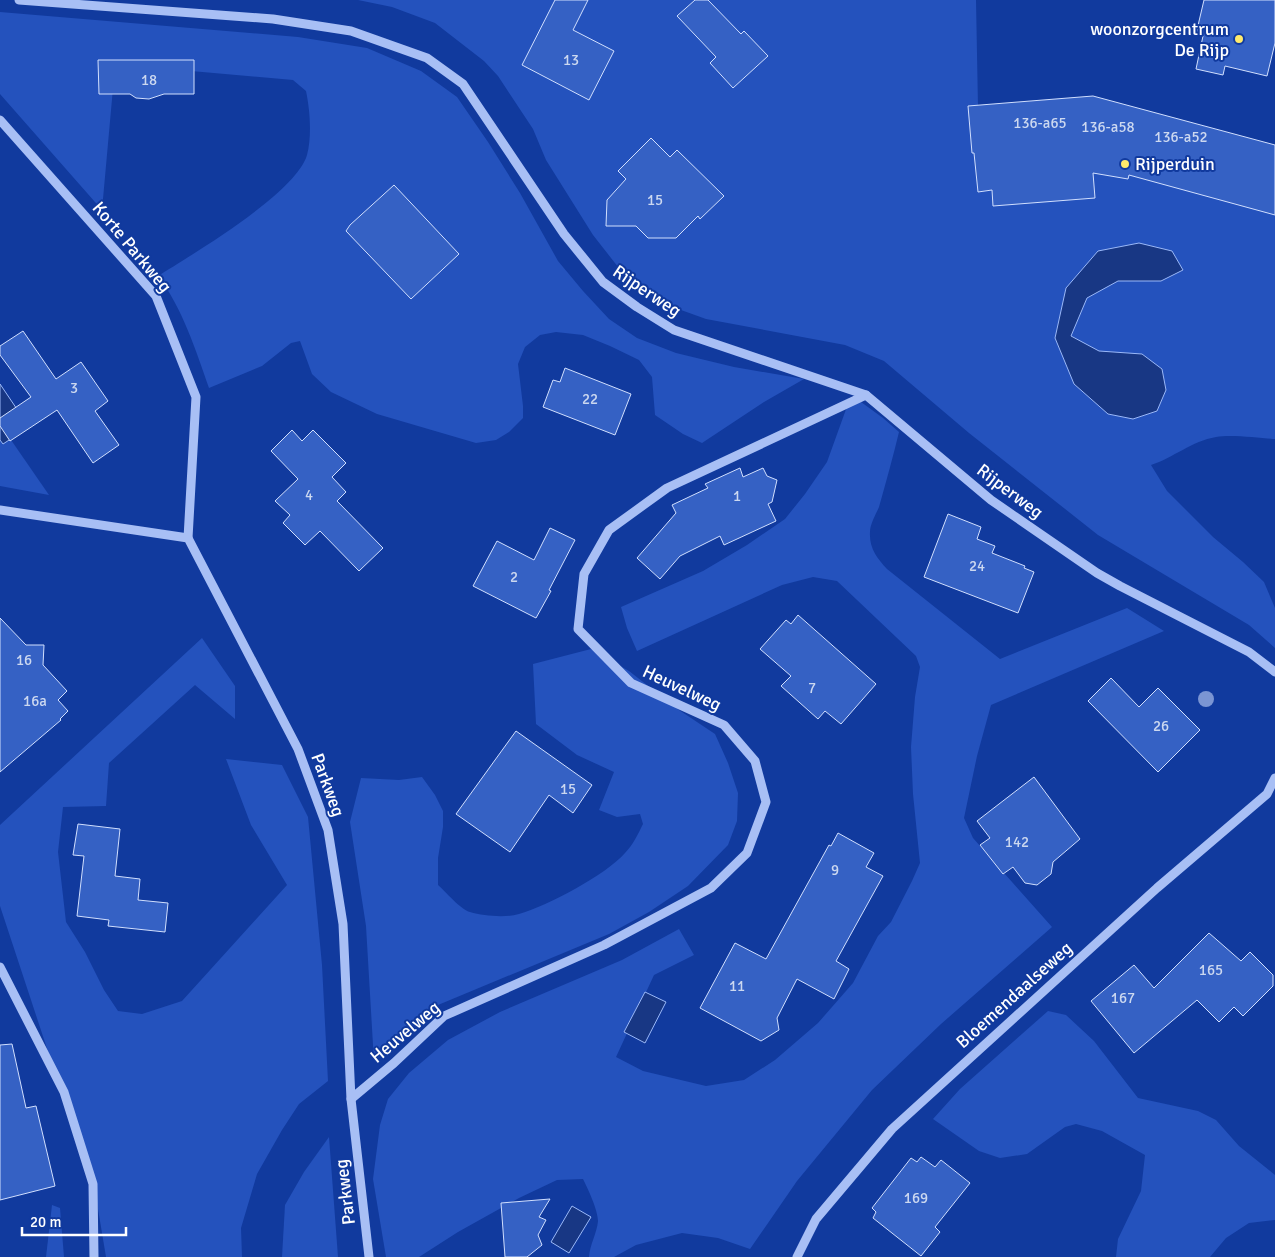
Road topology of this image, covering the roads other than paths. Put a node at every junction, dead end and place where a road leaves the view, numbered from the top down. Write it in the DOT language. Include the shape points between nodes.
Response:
graph roads {
  1 [pos="19,0"];
  2 [pos="0,120"];
  3 [pos="866,395"];
  4 [pos="0,510"];
  5 [pos="188,538"];
  6 [pos="1275,672"];
  7 [pos="1275,778"];
  8 [pos="0,967"];
  9 [pos="351,1099"];
  10 [pos="94,1257"];
  11 [pos="369,1257"];
  12 [pos="797,1257"];
  1 -- 3 [label="street, Rijperweg" via="273,19 351,31 427,58 463,84 564,234 603,282 674,330"];
  2 -- 5 [label="street, Korte Parkweg" via="156,296 196,397"];
  3 -- 6 [label="street, Rijperweg" via="991,500 1089,567 1248,652"];
  3 -- 9 [label="street, Heuvelweg" via="667,488 609,530 584,574 578,629 631,683 724,725 755,761 766,802 747,853 712,888 604,946 444,1016"];
  4 -- 5 [label="street"];
  5 -- 9 [label="street, Parkweg" via="298,750 328,830 343,924"];
  7 -- 12 [label="street, Bloemendaalseweg" via="1267,794 1157,888 892,1129 816,1219"];
  8 -- 10 [label="street" via="64,1092 92,1184"];
  9 -- 11 [label="street, Parkweg"];
}
